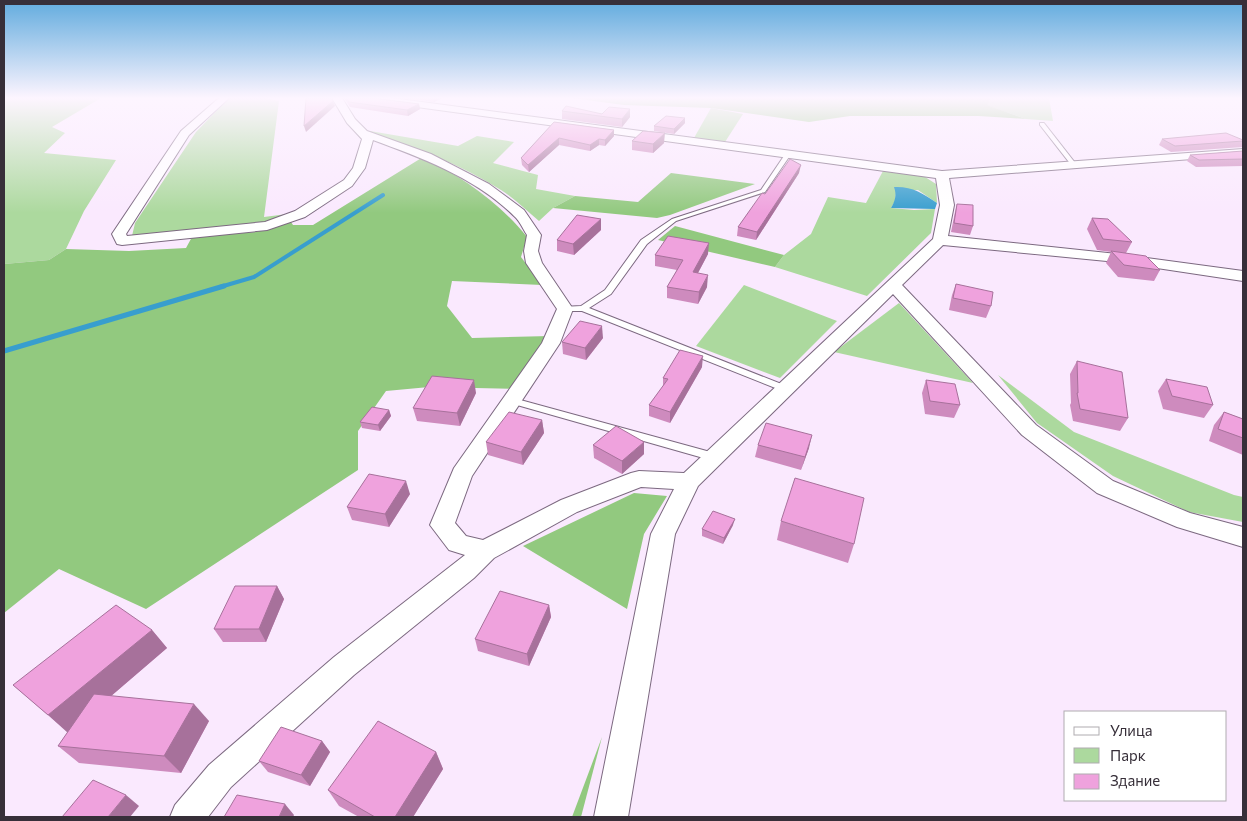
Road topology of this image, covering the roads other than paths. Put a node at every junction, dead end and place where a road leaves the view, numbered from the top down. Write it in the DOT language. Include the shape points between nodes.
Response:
graph roads {
  1 [pos="183,136"];
  2 [pos="367,136"];
  3 [pos="372,136"];
  4 [pos="657,136"];
  5 [pos="1052,136"];
  6 [pos="1243,152"];
  7 [pos="788,154"];
  8 [pos="1074,165"];
  9 [pos="942,175"];
  10 [pos="940,240"];
  11 [pos="1243,276"];
  12 [pos="894,286"];
  13 [pos="574,309"];
  14 [pos="786,389"];
  15 [pos="512,401"];
  16 [pos="714,457"];
  17 [pos="689,481"];
  18 [pos="1243,537"];
  19 [pos="486,551"];
  20 [pos="187,817"];
  21 [pos="611,817"];
  1 -- 2 [label="street" via="119,234 122,241 228,232 267,226 300,214 348,183 359,168"];
  3 -- 13 [label="street" via="448,165 520,214 534,235 531,251 534,263"];
  4 -- 7 [label="street"];
  5 -- 8 [label="lane"];
  6 -- 8 [label="street"];
  7 -- 9 [label="street"];
  7 -- 13 [label="lane" via="763,191 674,220 644,242 608,292"];
  8 -- 9 [label="street"];
  9 -- 10 [label="street" via="947,205"];
  10 -- 11 [label="street" via="1117,258"];
  10 -- 12 [label="street"];
  12 -- 14 [label="street"];
  12 -- 18 [label="street" via="1029,430 1105,487 1185,521"];
  13 -- 14 [label="lane"];
  13 -- 15 [label="street"];
  14 -- 16 [label="street"];
  15 -- 16 [label="lane"];
  15 -- 19 [label="street" via="462,474 442,525 458,543"];
  16 -- 17 [label="street"];
  17 -- 19 [label="street" via="639,479 569,506"];
  17 -- 21 [label="street" via="663,534"];
  19 -- 20 [label="street" via="465,572 344,666 220,776"];
}
